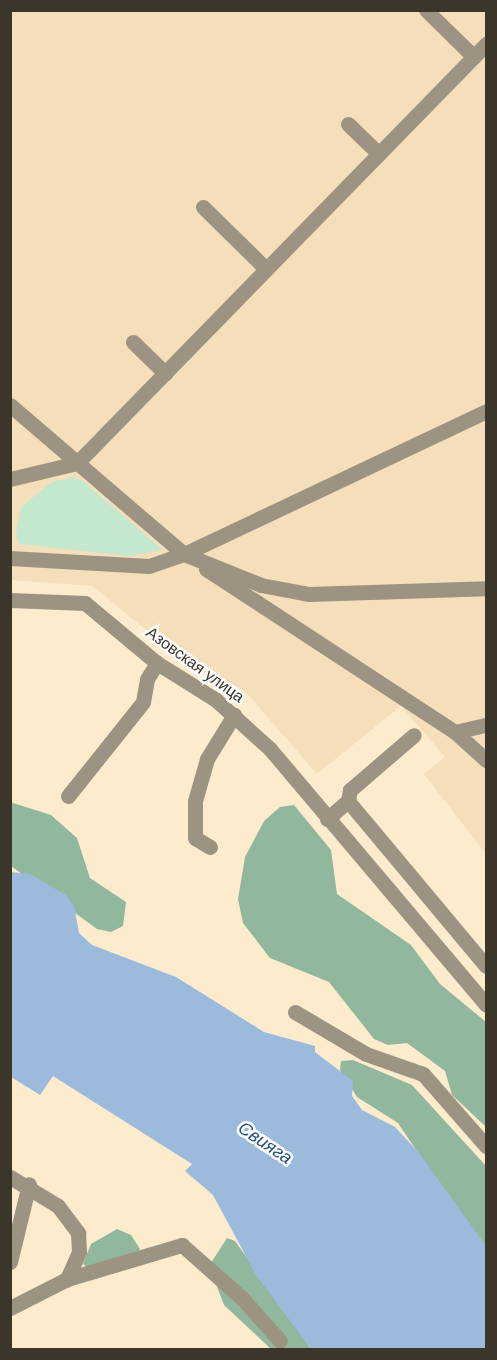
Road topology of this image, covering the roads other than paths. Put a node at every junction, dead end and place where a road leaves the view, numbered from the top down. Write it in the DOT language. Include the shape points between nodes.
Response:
graph roads {
  1 [pos="426,10"];
  2 [pos="486,44"];
  3 [pos="474,57"];
  4 [pos="348,124"];
  5 [pos="379,154"];
  6 [pos="203,207"];
  7 [pos="266,269"];
  8 [pos="133,342"];
  9 [pos="165,373"];
  10 [pos="10,405"];
  11 [pos="486,411"];
  12 [pos="77,463"];
  13 [pos="10,479"];
  14 [pos="184,554"];
  15 [pos="10,558"];
  16 [pos="486,588"];
  17 [pos="10,600"];
  18 [pos="157,663"];
  19 [pos="234,715"];
  20 [pos="486,725"];
  21 [pos="455,732"];
  22 [pos="414,735"];
  23 [pos="486,760"];
  24 [pos="68,796"];
  25 [pos="348,801"];
  26 [pos="327,819"];
  27 [pos="210,847"];
  28 [pos="486,966"];
  29 [pos="486,1005"];
  30 [pos="295,1012"];
  31 [pos="486,1146"];
  32 [pos="10,1177"];
  33 [pos="29,1184"];
  34 [pos="10,1262"];
  35 [pos="67,1279"];
  36 [pos="10,1308"];
  37 [pos="280,1341"];
  1 -- 3 [label="street"];
  2 -- 3 [label="street"];
  3 -- 5 [label="street"];
  4 -- 5 [label="street"];
  5 -- 7 [label="street"];
  6 -- 7 [label="street"];
  7 -- 9 [label="street"];
  8 -- 9 [label="street"];
  9 -- 12 [label="street"];
  10 -- 12 [label="street"];
  11 -- 14 [label="street"];
  12 -- 13 [label="street"];
  12 -- 14 [label="street"];
  14 -- 15 [label="street" via="149,566"];
  14 -- 16 [label="street" via="261,585 309,594"];
  14 -- 21 [label="street"];
  17 -- 18 [label="street, Азовская улица" via="85,603"];
  18 -- 19 [label="street, Азовская улица"];
  18 -- 24 [label="street" via="147,679 143,702"];
  19 -- 26 [label="street, Азовская улица"];
  19 -- 27 [label="street" via="207,759 195,801 195,838"];
  20 -- 21 [label="street"];
  21 -- 23 [label="street"];
  22 -- 25 [label="street" via="350,790"];
  25 -- 26 [label="street"];
  25 -- 28 [label="street"];
  26 -- 29 [label="street, Азовская улица"];
  30 -- 31 [label="street" via="366,1054 423,1074"];
  32 -- 33 [label="street"];
  33 -- 34 [label="street" via="20,1242"];
  33 -- 35 [label="street" via="58,1206 78,1233 79,1252"];
  35 -- 36 [label="street"];
  35 -- 37 [label="street" via="182,1245 242,1298"];
}
